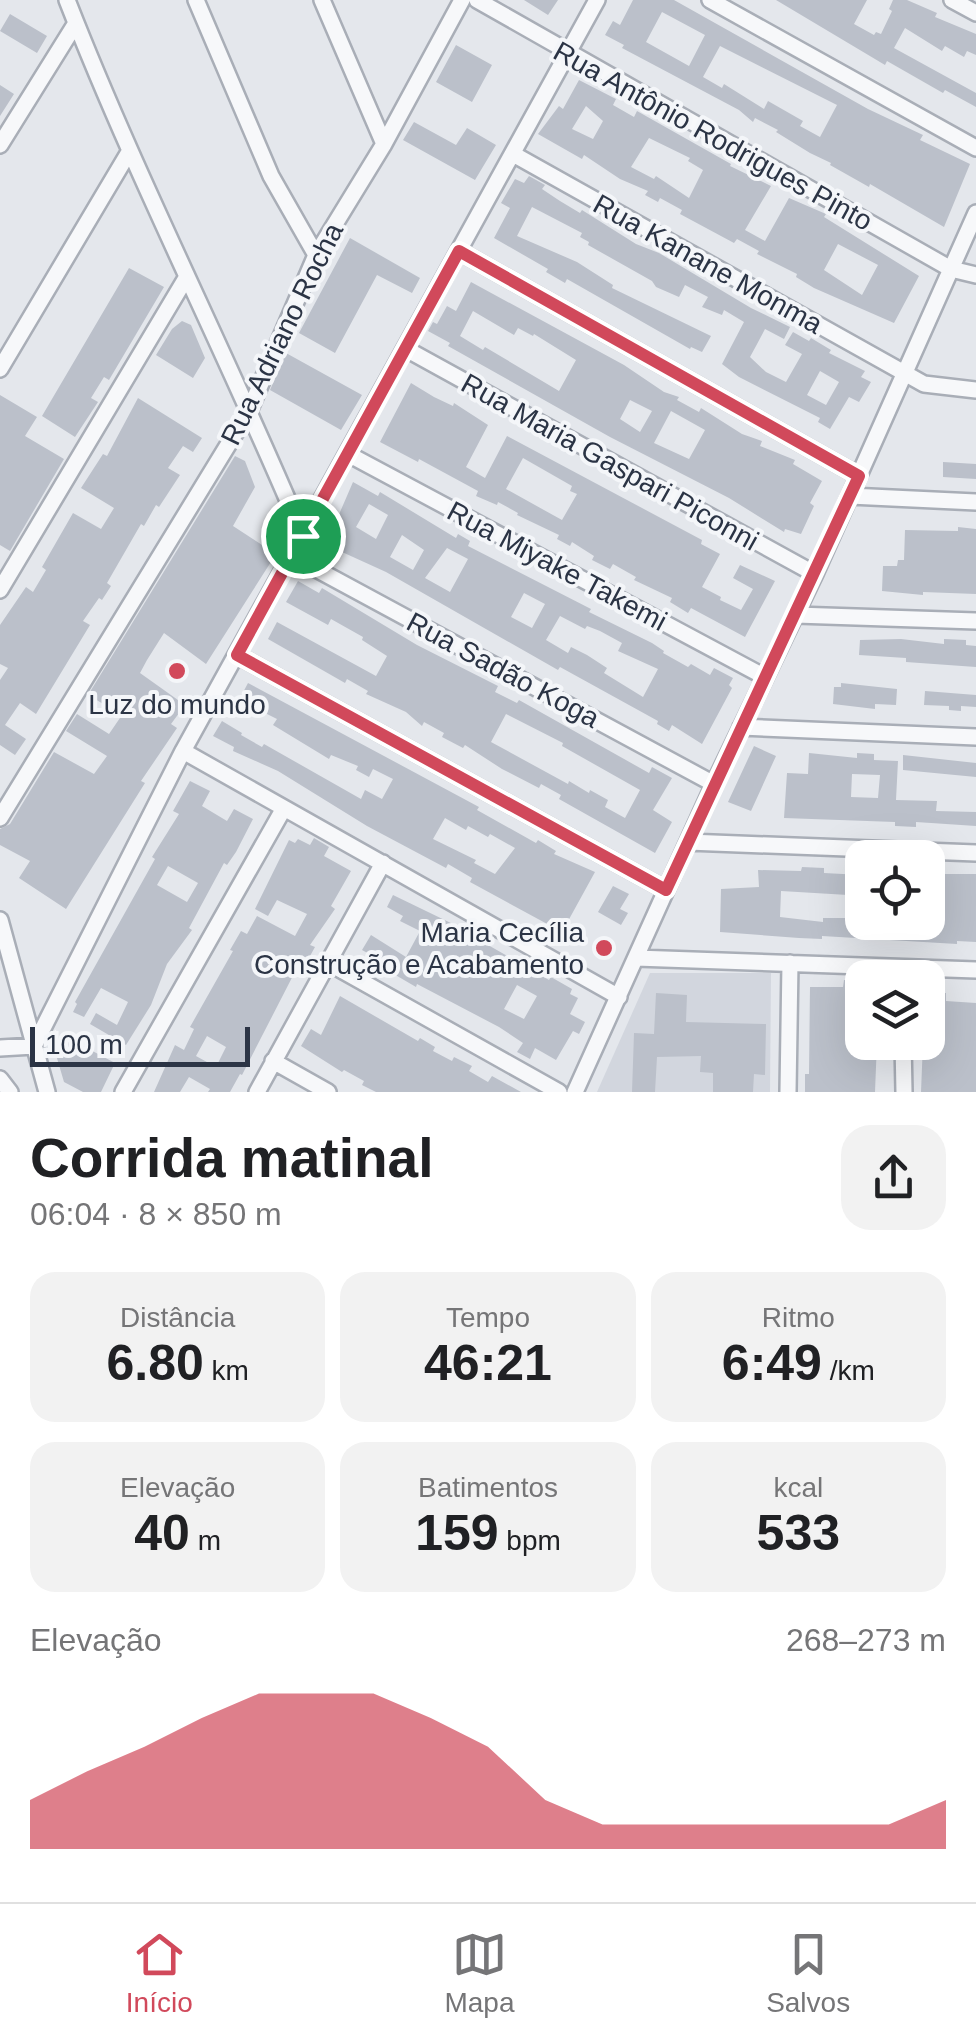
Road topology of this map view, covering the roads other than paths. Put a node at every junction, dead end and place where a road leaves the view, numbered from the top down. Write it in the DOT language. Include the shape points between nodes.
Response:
graph roads {
  1 [pos="67,0"];
  2 [pos="196,0"];
  3 [pos="322,0"];
  4 [pos="476,0"];
  5 [pos="597,0"];
  6 [pos="710,0"];
  7 [pos="952,0"];
  8 [pos="455,5"];
  9 [pos="976,13"];
  10 [pos="76,23"];
  11 [pos="567,54"];
  12 [pos="384,144"];
  13 [pos="0,145"];
  14 [pos="976,148"];
  15 [pos="130,152"];
  16 [pos="512,154"];
  17 [pos="976,212"];
  18 [pos="459,251"];
  19 [pos="316,255"];
  20 [pos="950,270"];
  21 [pos="976,276"];
  22 [pos="186,278"];
  23 [pos="406,349"];
  24 [pos="0,369"];
  25 [pos="904,374"];
  26 [pos="976,390"];
  27 [pos="250,409"];
  28 [pos="348,454"];
  29 [pos="859,476"];
  30 [pos="850,496"];
  31 [pos="976,502"];
  32 [pos="303,536"];
  33 [pos="292,556"];
  34 [pos="815,574"];
  35 [pos="0,590"];
  36 [pos="796,615"];
  37 [pos="976,621"];
  38 [pos="237,655"];
  39 [pos="765,677"];
  40 [pos="741,727"];
  41 [pos="976,738"];
  42 [pos="184,751"];
  43 [pos="714,784"];
  44 [pos="284,808"];
  45 [pos="0,818"];
  46 [pos="688,842"];
  47 [pos="976,852"];
  48 [pos="383,863"];
  49 [pos="666,890"];
  50 [pos="0,920"];
  51 [pos="636,958"];
  52 [pos="327,962"];
  53 [pos="790,963"];
  54 [pos="845,967"];
  55 [pos="976,970"];
  56 [pos="945,971"];
  57 [pos="618,997"];
  58 [pos="34,1046"];
  59 [pos="0,1048"];
  60 [pos="904,1060"];
  61 [pos="273,1061"];
  62 [pos="0,1079"];
  63 [pos="10,1092"];
  64 [pos="47,1092"];
  65 [pos="122,1092"];
  66 [pos="256,1092"];
  67 [pos="328,1092"];
  68 [pos="559,1092"];
  69 [pos="576,1092"];
  70 [pos="788,1092"];
  71 [pos="904,1092"];
  1 -- 10 [label="street"];
  2 -- 19 [label="street" via="271,176"];
  3 -- 12 [label="street"];
  4 -- 11 [label="street, Rua Antônio Rodrigues Pinto"];
  5 -- 11 [label="street"];
  6 -- 14 [label="street"];
  7 -- 9 [label="street"];
  8 -- 12 [label="street, Rua Adriano Rocha"];
  10 -- 13 [label="street"];
  10 -- 15 [label="street"];
  11 -- 16 [label="street"];
  11 -- 20 [label="street, Rua Antônio Rodrigues Pinto"];
  12 -- 19 [label="street, Rua Adriano Rocha"];
  15 -- 22 [label="street"];
  15 -- 24 [label="street"];
  16 -- 18 [label="street"];
  16 -- 25 [label="street, Rua Kanane Monma"];
  17 -- 20 [label="street"];
  18 -- 23 [label="street"];
  18 -- 29 [label="street"];
  19 -- 27 [label="street, Rua Adriano Rocha"];
  20 -- 21 [label="street, Rua Antônio Rodrigues Pinto"];
  20 -- 25 [label="street"];
  22 -- 27 [label="street"];
  22 -- 35 [label="street"];
  23 -- 28 [label="street"];
  23 -- 34 [label="street, Rua Maria Gaspari Piconni"];
  25 -- 26 [label="street, Rua Kanane Monma" via="943,388"];
  25 -- 29 [label="street"];
  27 -- 32 [label="street"];
  27 -- 45 [label="street, Rua Adriano Rocha"];
  28 -- 32 [label="street"];
  28 -- 39 [label="street, Rua Miyake Takemi"];
  29 -- 30 [label="street"];
  30 -- 31 [label="street"];
  30 -- 34 [label="street"];
  32 -- 33 [label="street"];
  33 -- 38 [label="street"];
  33 -- 43 [label="street, Rua Sadão Koga"];
  34 -- 36 [label="street"];
  36 -- 37 [label="street"];
  36 -- 39 [label="street"];
  38 -- 42 [label="street"];
  38 -- 49 [label="street"];
  39 -- 40 [label="street"];
  40 -- 41 [label="street"];
  40 -- 43 [label="street"];
  42 -- 44 [label="street"];
  42 -- 58 [label="street"];
  43 -- 46 [label="street"];
  44 -- 48 [label="street"];
  44 -- 65 [label="street"];
  46 -- 47 [label="street"];
  46 -- 49 [label="street"];
  48 -- 52 [label="street"];
  48 -- 57 [label="street"];
  49 -- 51 [label="street"];
  50 -- 58 [label="street"];
  51 -- 53 [label="street"];
  51 -- 57 [label="street"];
  52 -- 61 [label="street"];
  52 -- 68 [label="street"];
  53 -- 54 [label="street"];
  53 -- 70 [label="street"];
  55 -- 56 [label="street"];
  57 -- 69 [label="street"];
  58 -- 59 [label="street"];
  58 -- 64 [label="street"];
  60 -- 71 [label="street"];
  61 -- 66 [label="street"];
  61 -- 67 [label="street"];
  62 -- 63 [label="street"];
}
